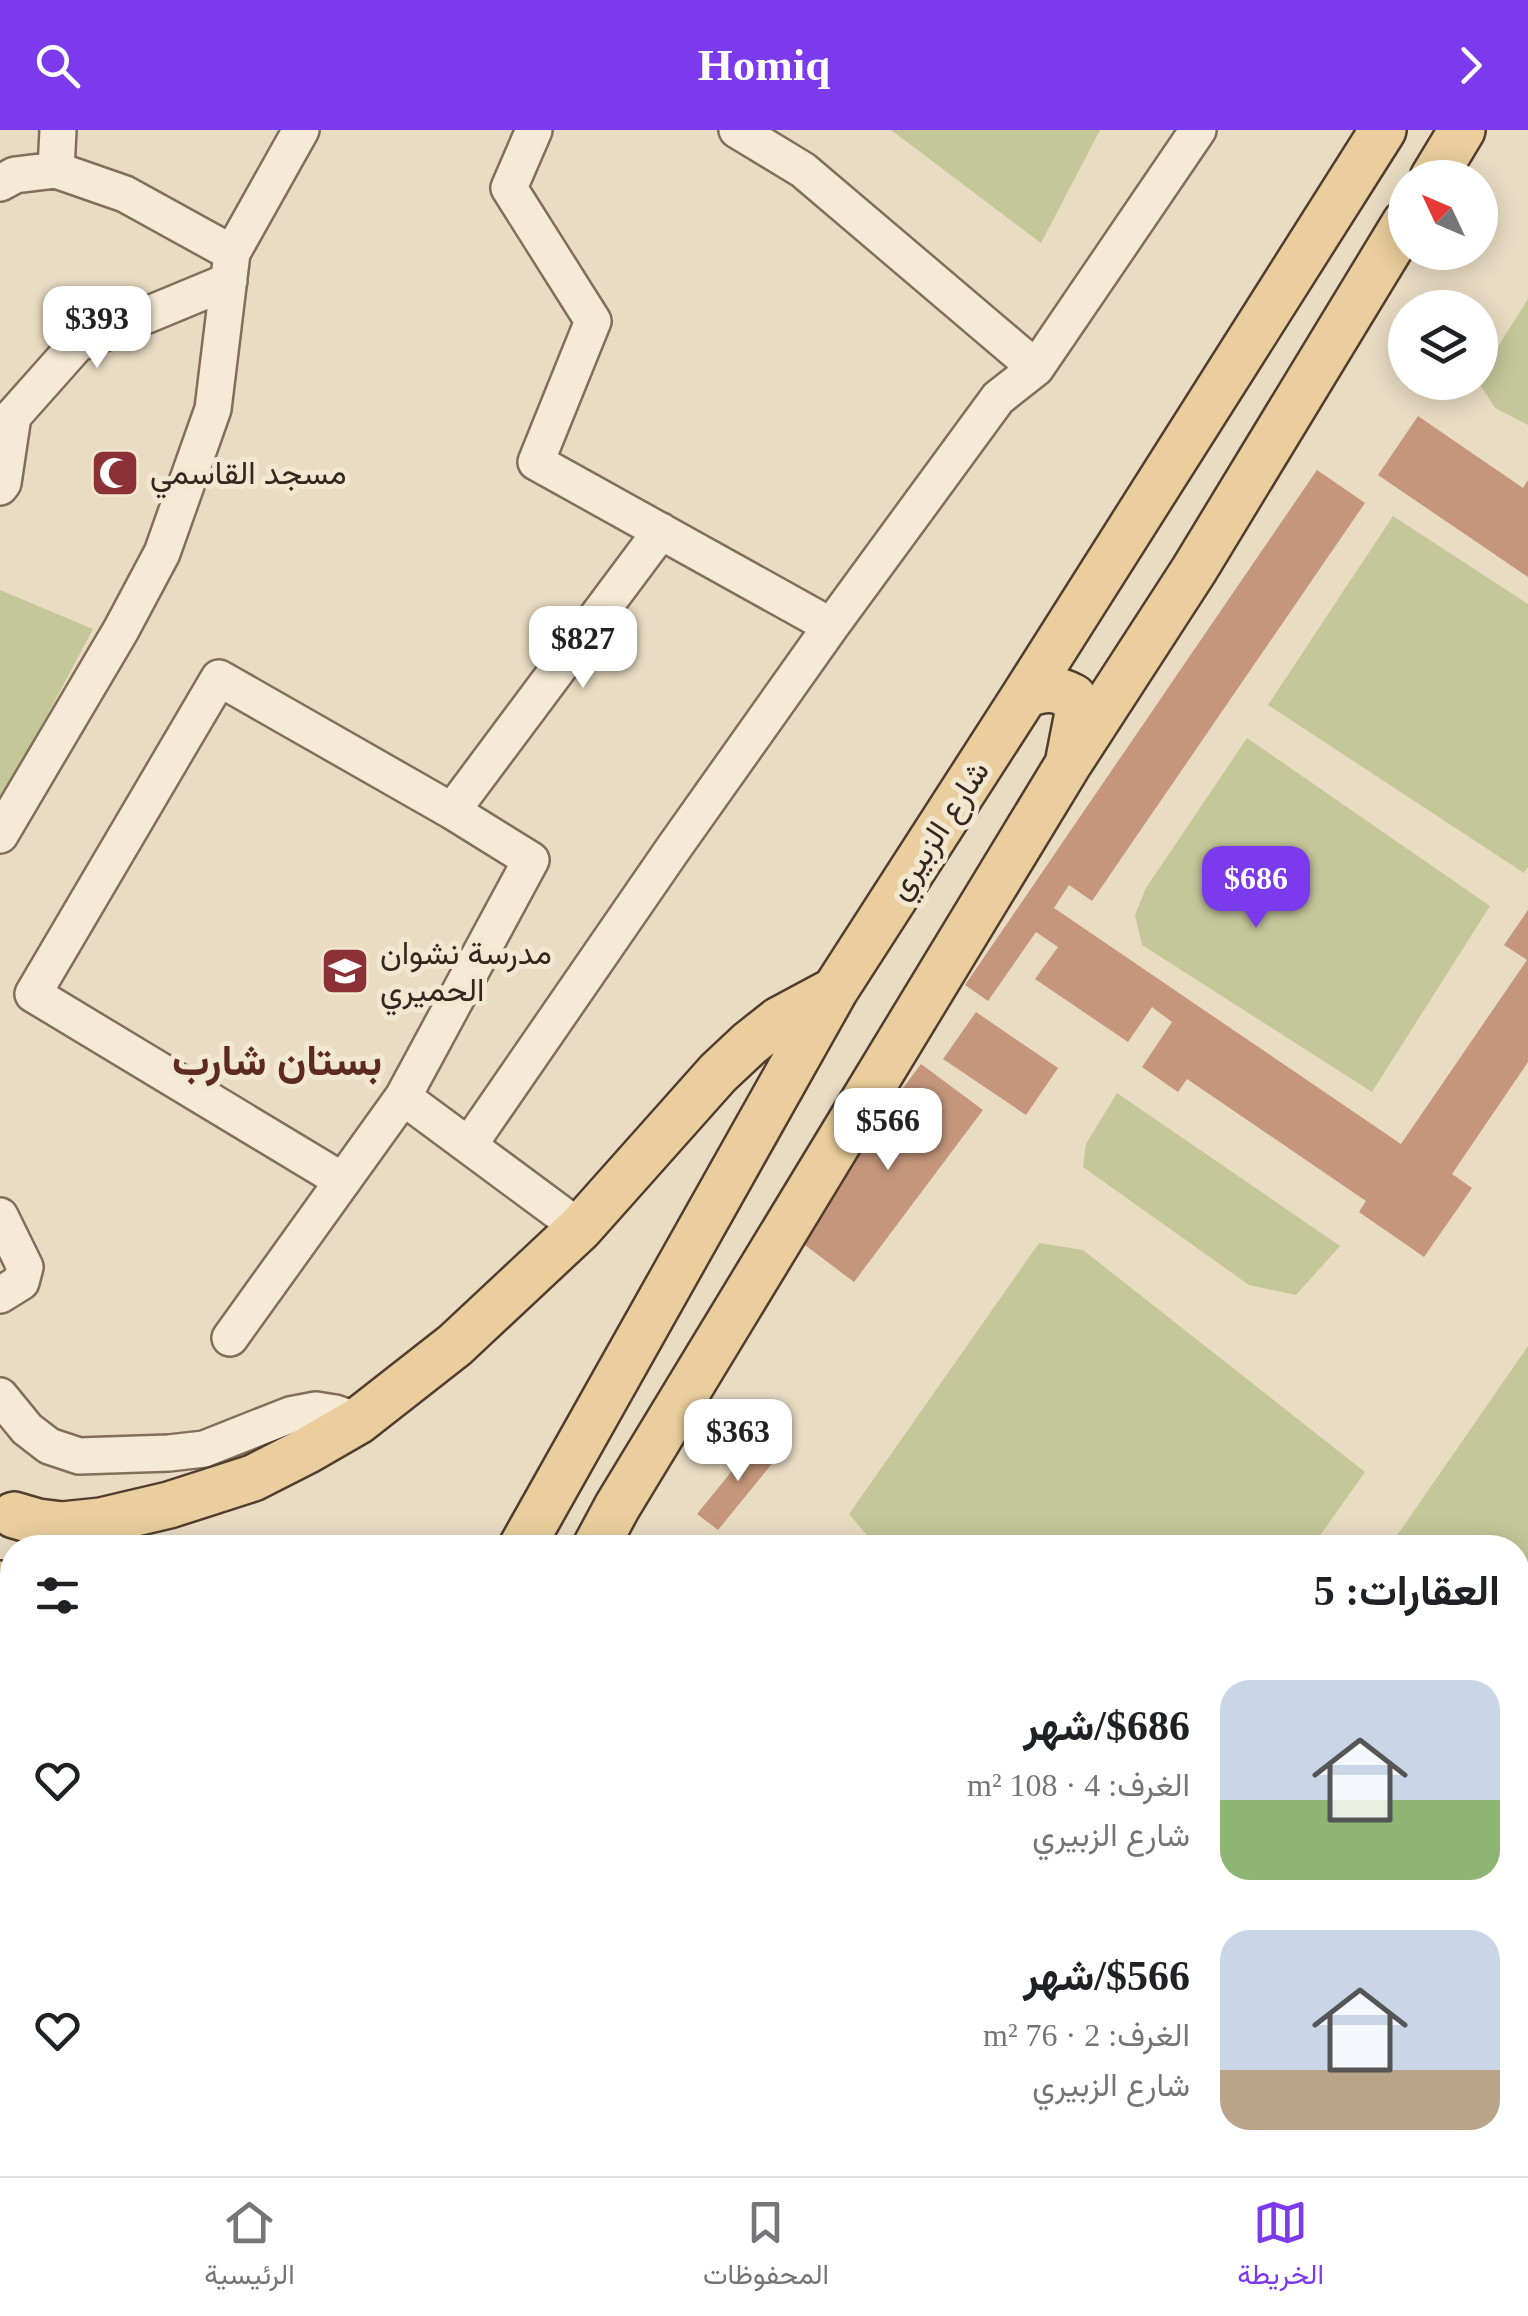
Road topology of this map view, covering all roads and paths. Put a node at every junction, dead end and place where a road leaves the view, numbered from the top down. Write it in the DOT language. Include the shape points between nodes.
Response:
graph roads {
  1 [pos="58,130"];
  2 [pos="301,130"];
  3 [pos="534,130"];
  4 [pos="737,130"];
  5 [pos="1198,130"];
  6 [pos="1382,130"];
  7 [pos="1462,130"];
  8 [pos="1444,160"];
  9 [pos="56,170"];
  10 [pos="0,183"];
  11 [pos="1388,252"];
  12 [pos="230,267"];
  13 [pos="1036,368"];
  14 [pos="0,488"];
  15 [pos="662,532"];
  16 [pos="831,626"];
  17 [pos="1025,695"];
  18 [pos="1067,766"];
  19 [pos="452,811"];
  20 [pos="0,835"];
  21 [pos="836,990"];
  22 [pos="403,1097"];
  23 [pos="469,1146"];
  24 [pos="344,1181"];
  25 [pos="0,1216"];
  26 [pos="580,1228"];
  27 [pos="0,1295"];
  28 [pos="230,1338"];
  29 [pos="0,1396"];
  30 [pos="358,1421"];
  31 [pos="7,1504"];
  32 [pos="36,1535"];
  33 [pos="529,1535"];
  34 [pos="602,1535"];
  1 -- 9 [label="street"];
  2 -- 12 [label="street"];
  3 -- 15 [label="street" via="509,188 594,321 536,462"];
  4 -- 13 [label="street" via="803,170"];
  5 -- 13 [label="street"];
  6 -- 17 [label="main road, شارع الزبيري"];
  7 -- 8 [label="main road"];
  9 -- 10 [label="street"];
  9 -- 12 [label="street" via="125,194"];
  11 -- 18 [label="main road"];
  12 -- 14 [label="street" via="77,344 13,416"];
  12 -- 20 [label="street" via="213,409 162,553"];
  13 -- 16 [label="street" via="998,398"];
  15 -- 16 [label="street"];
  15 -- 19 [label="street"];
  16 -- 23 [label="street"];
  17 -- 18 [label="main road" via="1044,688 1073,697 1078,713"];
  17 -- 21 [label="main road, شارع الزبيري"];
  18 -- 34 [label="main road"];
  19 -- 22 [label="street" via="531,860"];
  19 -- 24 [label="street" via="218,678 33,994"];
  21 -- 26 [label="main road" via="750,1043"];
  21 -- 33 [label="main road, شارع الزبيري"];
  22 -- 23 [label="street"];
  22 -- 24 [label="street"];
  23 -- 26 [label="street"];
  24 -- 28 [label="street"];
  25 -- 27 [label="street" via="25,1267 21,1282"];
  26 -- 30 [label="main road" via="455,1346"];
  29 -- 30 [label="street" via="49,1446 79,1456 204,1448 316,1410"];
  30 -- 31 [label="main road" via="252,1478 170,1505 62,1525 38,1522"];
  31 -- 32 [label="main road"];
}
